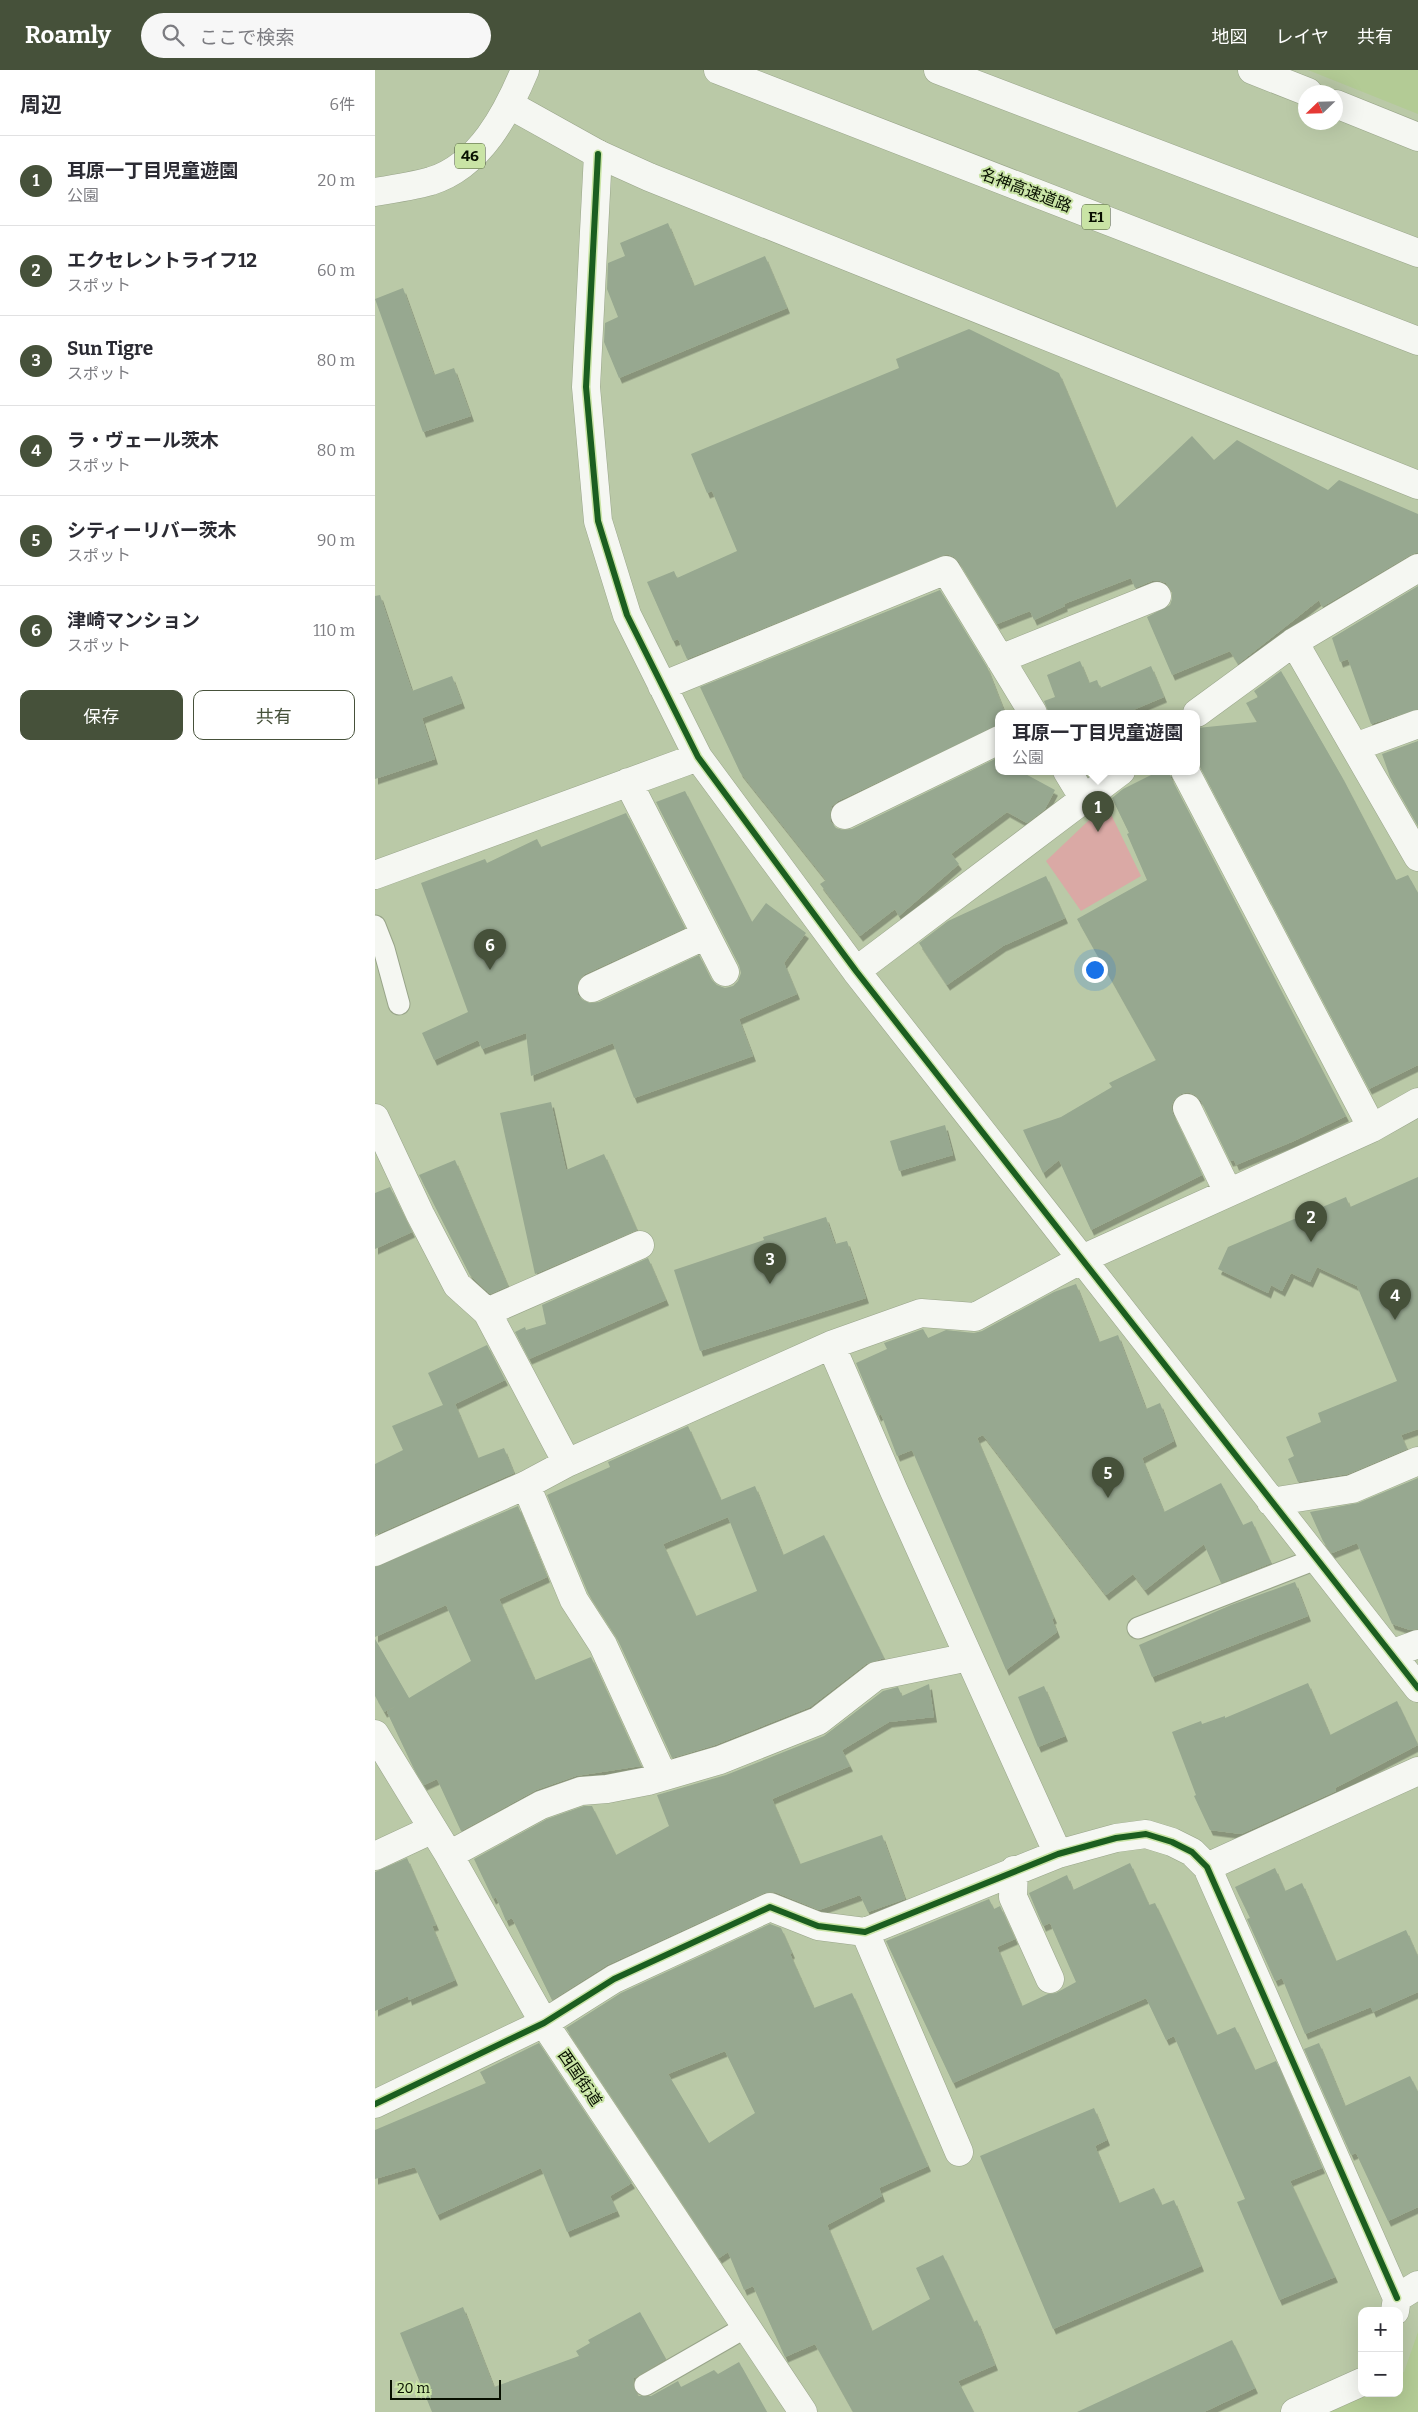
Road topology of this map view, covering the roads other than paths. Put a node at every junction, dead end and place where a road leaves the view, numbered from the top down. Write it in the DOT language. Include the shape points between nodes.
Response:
graph roads {
  1 [pos="525,70"];
  2 [pos="719,70"];
  3 [pos="938,70"];
  4 [pos="1252,70"];
  5 [pos="1298,88"];
  6 [pos="511,105"];
  7 [pos="1343,107"];
  8 [pos="1418,137"];
  9 [pos="598,154"];
  10 [pos="375,192"];
  11 [pos="1418,254"];
  12 [pos="1418,341"];
  13 [pos="1418,485"];
  14 [pos="1418,568"];
  15 [pos="1157,596"];
  16 [pos="1294,642"];
  17 [pos="1000,659"];
  18 [pos="662,686"];
  19 [pos="1031,710"];
  20 [pos="1200,711"];
  21 [pos="1418,724"];
  22 [pos="995,742"];
  23 [pos="1355,747"];
  24 [pos="698,757"];
  25 [pos="1069,775"];
  26 [pos="1116,775"];
  27 [pos="1187,775"];
  28 [pos="629,782"];
  29 [pos="1084,799"];
  30 [pos="845,815"];
  31 [pos="1418,857"];
  32 [pos="375,875"];
  33 [pos="375,926"];
  34 [pos="706,935"];
  35 [pos="856,971"];
  36 [pos="725,972"];
  37 [pos="592,988"];
  38 [pos="399,1004"];
  39 [pos="1418,1102"];
  40 [pos="1187,1108"];
  41 [pos="375,1118"];
  42 [pos="1373,1128"];
  43 [pos="1228,1192"];
  44 [pos="640,1245"];
  45 [pos="1082,1259"];
  46 [pos="487,1312"];
  47 [pos="831,1345"];
  48 [pos="1418,1461"];
  49 [pos="567,1463"];
  50 [pos="526,1485"];
  51 [pos="1271,1502"];
  52 [pos="375,1552"];
  53 [pos="1316,1559"];
  54 [pos="1138,1628"];
  55 [pos="1418,1644"];
  56 [pos="1391,1654"];
  57 [pos="969,1657"];
  58 [pos="1418,1688"];
  59 [pos="375,1734"];
  60 [pos="382,1762"];
  61 [pos="1418,1772"];
  62 [pos="663,1776"];
  63 [pos="433,1829"];
  64 [pos="1058,1854"];
  65 [pos="449,1855"];
  66 [pos="375,1856"];
  67 [pos="1207,1867"];
  68 [pos="1014,1870"];
  69 [pos="865,1932"];
  70 [pos="1050,1979"];
  71 [pos="544,2024"];
  72 [pos="375,2104"];
  73 [pos="959,2152"];
  74 [pos="1403,2298"];
  75 [pos="746,2327"];
  76 [pos="1358,2384"];
  77 [pos="645,2385"];
  78 [pos="803,2412"];
  79 [pos="1295,2412"];
  1 -- 6 [label="main road, 46"];
  2 -- 12 [label="main road, 名神高速道路 / E1"];
  3 -- 11 [label="main road"];
  4 -- 5 [label="main road"];
  6 -- 9 [label="main road"];
  6 -- 10 [label="main road, 46" via="491,136 463,163 433,180"];
  7 -- 8 [label="main road"];
  9 -- 13 [label="main road"];
  9 -- 18 [label="main road" via="586,387 598,520 627,615"];
  14 -- 16 [label="main road"];
  15 -- 17 [label="main road"];
  16 -- 20 [label="main road"];
  16 -- 23 [label="main road"];
  17 -- 18 [label="main road" via="946,570"];
  17 -- 19 [label="main road"];
  18 -- 24 [label="main road"];
  21 -- 23 [label="main road"];
  22 -- 30 [label="main road"];
  23 -- 31 [label="main road"];
  24 -- 28 [label="main road"];
  24 -- 35 [label="main road"];
  25 -- 29 [label="main road"];
  26 -- 29 [label="main road"];
  27 -- 42 [label="main road"];
  28 -- 32 [label="main road"];
  28 -- 34 [label="main road"];
  29 -- 35 [label="main road"];
  33 -- 38 [label="lane"];
  34 -- 36 [label="main road"];
  34 -- 37 [label="main road"];
  35 -- 45 [label="main road"];
  39 -- 42 [label="main road"];
  40 -- 43 [label="main road"];
  41 -- 46 [label="main road" via="457,1285"];
  42 -- 43 [label="main road"];
  43 -- 45 [label="main road"];
  44 -- 46 [label="main road"];
  45 -- 47 [label="main road" via="975,1317 921,1314"];
  45 -- 51 [label="main road"];
  46 -- 49 [label="main road"];
  47 -- 49 [label="main road"];
  47 -- 57 [label="main road"];
  48 -- 51 [label="main road" via="1353,1489"];
  49 -- 50 [label="main road"];
  50 -- 52 [label="main road"];
  50 -- 62 [label="main road" via="574,1600 603,1645"];
  51 -- 53 [label="main road"];
  53 -- 54 [label="lane"];
  53 -- 56 [label="main road"];
  55 -- 56 [label="main road"];
  56 -- 58 [label="main road"];
  57 -- 62 [label="main road" via="876,1676 818,1721 720,1760"];
  57 -- 64 [label="main road"];
  59 -- 60 [label="main road, 西国街道"];
  60 -- 63 [label="main road, 西国街道"];
  61 -- 67 [label="main road"];
  62 -- 65 [label="main road" via="607,1789 581,1791 541,1806"];
  63 -- 65 [label="main road, 西国街道"];
  63 -- 66 [label="main road"];
  64 -- 67 [label="main road" via="1116,1838 1146,1834 1192,1852"];
  64 -- 68 [label="main road"];
  65 -- 71 [label="main road, 西国街道"];
  67 -- 74 [label="main road"];
  68 -- 69 [label="main road"];
  68 -- 70 [label="main road" via="1013,1897"];
  69 -- 71 [label="main road" via="819,1926 770,1907 614,1979"];
  69 -- 73 [label="main road"];
  71 -- 72 [label="main road"];
  71 -- 75 [label="main road, 西国街道"];
  75 -- 77 [label="lane"];
  75 -- 78 [label="main road, 西国街道"];
  76 -- 79 [label="main road"];
}
